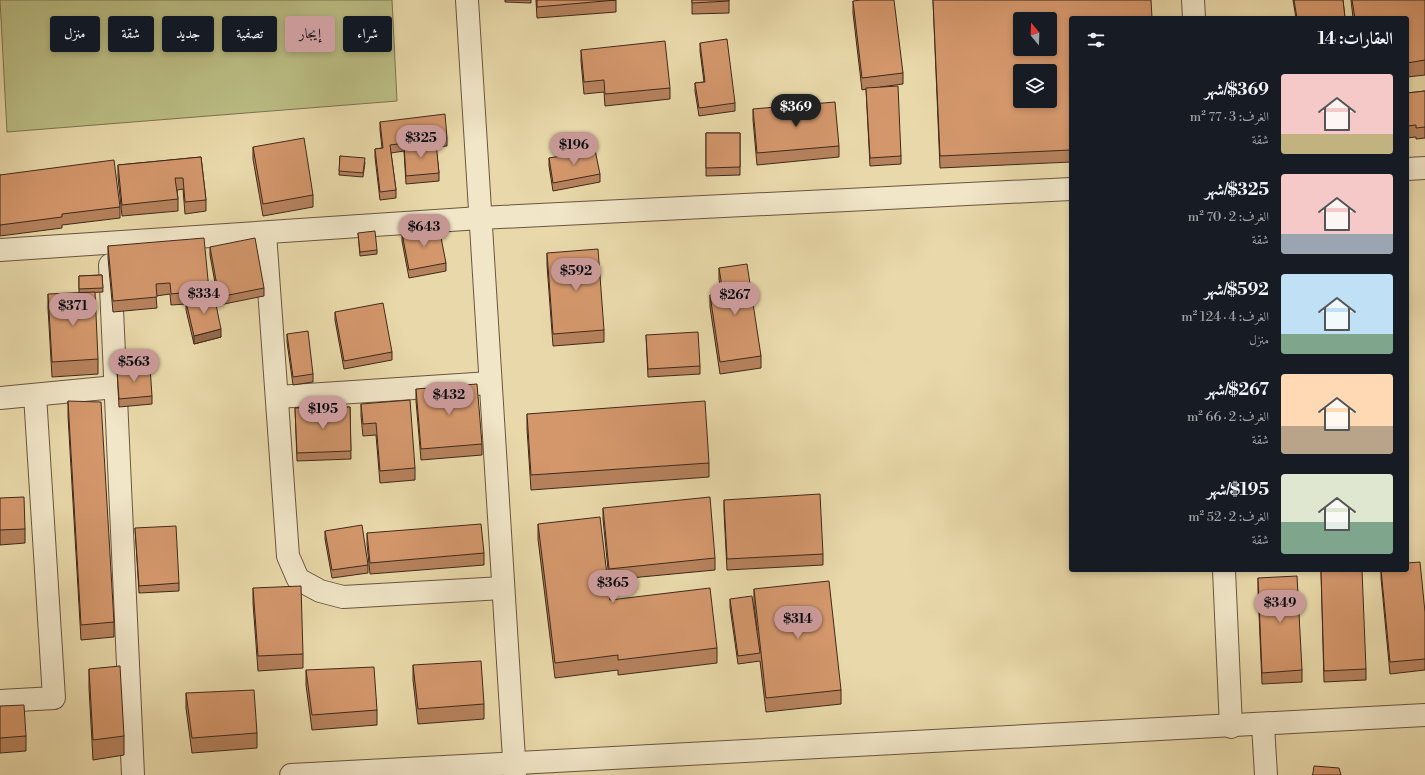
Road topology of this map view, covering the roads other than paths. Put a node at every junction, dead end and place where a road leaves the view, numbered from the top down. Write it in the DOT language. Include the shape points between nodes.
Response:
graph roads {
  1 [pos="467,0"];
  2 [pos="1193,0"];
  3 [pos="1194,16"];
  4 [pos="1425,168"];
  5 [pos="1409,169"];
  6 [pos="1069,189"];
  7 [pos="480,218"];
  8 [pos="265,232"];
  9 [pos="109,243"];
  10 [pos="0,250"];
  11 [pos="490,383"];
  12 [pos="115,387"];
  13 [pos="35,394"];
  14 [pos="277,397"];
  15 [pos="0,398"];
  16 [pos="1224,572"];
  17 [pos="503,588"];
  18 [pos="0,701"];
  19 [pos="1425,715"];
  20 [pos="1263,725"];
  21 [pos="1231,727"];
  22 [pos="514,769"];
  23 [pos="133,775"];
  24 [pos="291,775"];
  25 [pos="1266,775"];
  1 -- 7 [label="street"];
  2 -- 3 [label="street"];
  4 -- 5 [label="street"];
  6 -- 7 [label="street"];
  7 -- 8 [label="street"];
  7 -- 11 [label="street"];
  8 -- 9 [label="street"];
  8 -- 14 [label="street"];
  9 -- 10 [label="street"];
  9 -- 12 [label="street"];
  11 -- 14 [label="street"];
  11 -- 17 [label="street"];
  12 -- 13 [label="street"];
  12 -- 23 [label="street"];
  13 -- 15 [label="street"];
  13 -- 18 [label="street" via="54,698"];
  14 -- 17 [label="street" via="288,556 298,579 320,591 343,597"];
  16 -- 21 [label="street"];
  17 -- 22 [label="street"];
  19 -- 20 [label="street"];
  20 -- 21 [label="street"];
  20 -- 25 [label="street"];
  21 -- 22 [label="street"];
  22 -- 24 [label="street"];
}
